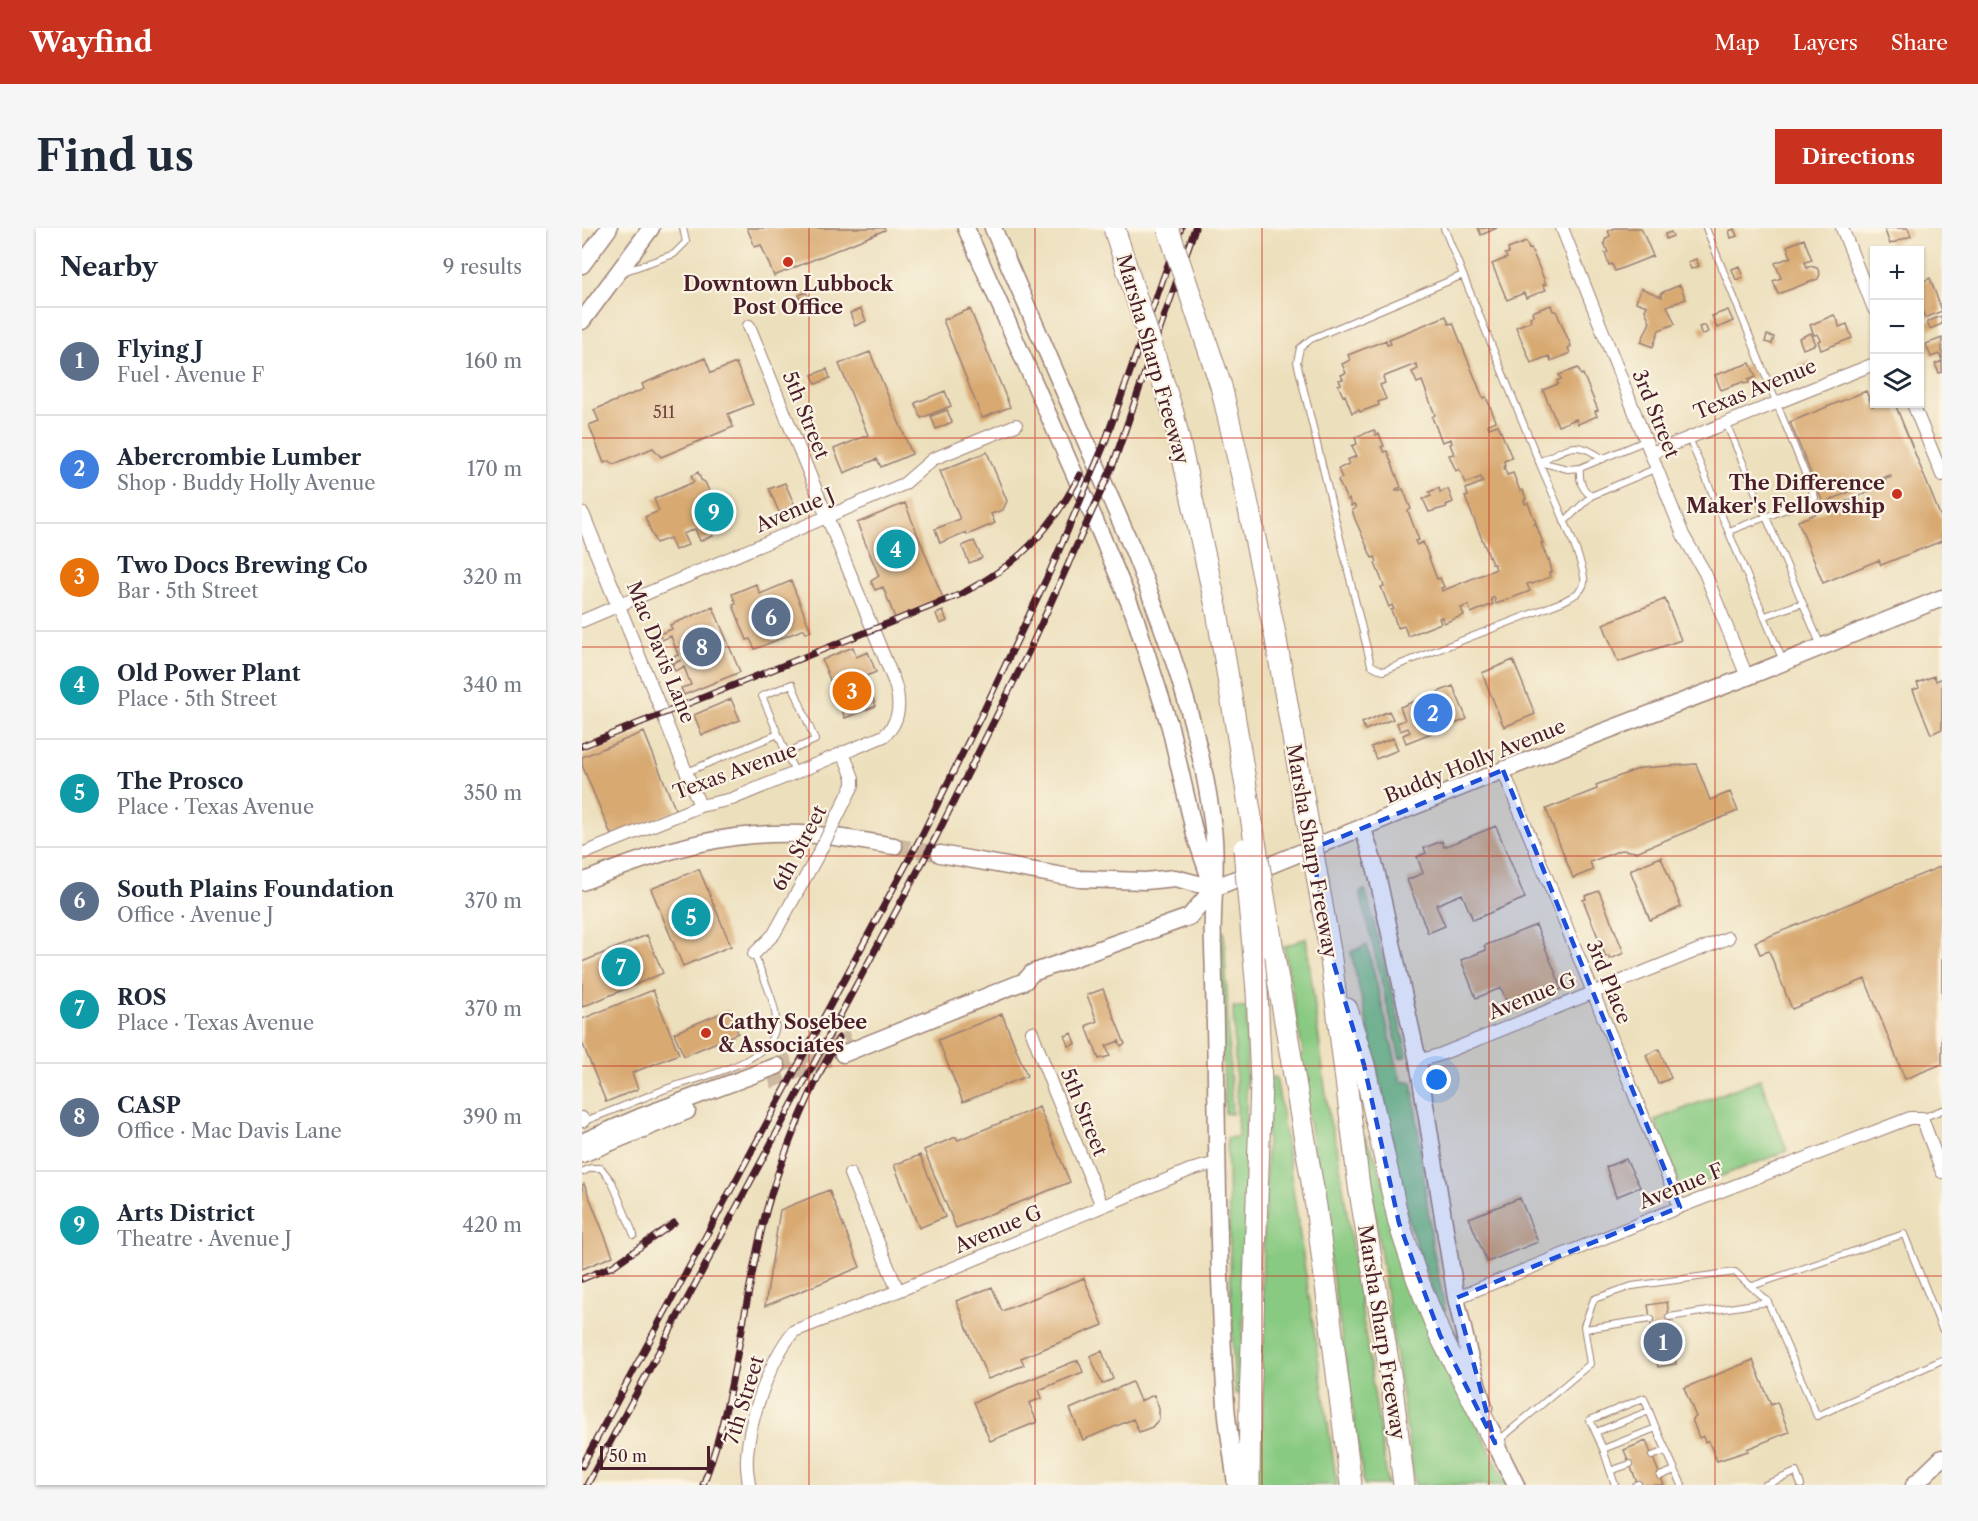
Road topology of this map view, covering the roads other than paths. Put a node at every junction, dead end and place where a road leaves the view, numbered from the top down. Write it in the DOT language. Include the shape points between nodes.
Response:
graph roads {
  1 [pos="609,228"];
  2 [pos="651,228"];
  3 [pos="683,228"];
  4 [pos="966,228"];
  5 [pos="993,228"];
  6 [pos="1114,228"];
  7 [pos="1168,228"];
  8 [pos="1183,228"];
  9 [pos="1444,228"];
  10 [pos="1562,228"];
  11 [pos="1707,228"];
  12 [pos="1842,228"];
  13 [pos="582,265"];
  14 [pos="617,274"];
  15 [pos="1463,275"];
  16 [pos="1871,300"];
  17 [pos="582,321"];
  18 [pos="748,326"];
  19 [pos="1870,366"];
  20 [pos="1221,386"];
  21 [pos="1776,403"];
  22 [pos="1915,408"];
  23 [pos="1726,423"];
  24 [pos="1016,425"];
  25 [pos="1689,438"];
  26 [pos="1646,441"];
  27 [pos="1651,453"];
  28 [pos="1603,459"];
  29 [pos="1539,462"];
  30 [pos="1580,468"];
  31 [pos="1657,468"];
  32 [pos="1942,473"];
  33 [pos="1591,496"];
  34 [pos="582,515"];
  35 [pos="1766,517"];
  36 [pos="827,518"];
  37 [pos="1564,522"];
  38 [pos="1729,531"];
  39 [pos="1942,598"];
  40 [pos="1802,603"];
  41 [pos="619,606"];
  42 [pos="1765,616"];
  43 [pos="582,621"];
  44 [pos="1821,647"];
  45 [pos="1784,662"];
  46 [pos="1226,669"];
  47 [pos="1748,677"];
  48 [pos="897,722"];
  49 [pos="778,734"];
  50 [pos="843,752"];
  51 [pos="786,753"];
  52 [pos="1503,771"];
  53 [pos="687,772"];
  54 [pos="795,772"];
  55 [pos="700,806"];
  56 [pos="1363,829"];
  57 [pos="894,846"];
  58 [pos="582,854"];
  59 [pos="940,854"];
  60 [pos="582,882"];
  61 [pos="1214,888"];
  62 [pos="1728,938"];
  63 [pos="1330,951"];
  64 [pos="754,954"];
  65 [pos="1032,973"];
  66 [pos="1592,993"];
  67 [pos="1032,1032"];
  68 [pos="851,1038"];
  69 [pos="843,1054"];
  70 [pos="1418,1061"];
  71 [pos="777,1066"];
  72 [pos="770,1081"];
  73 [pos="1942,1110"];
  74 [pos="1922,1118"];
  75 [pos="582,1121"];
  76 [pos="582,1142"];
  77 [pos="582,1154"];
  78 [pos="1217,1163"];
  79 [pos="582,1172"];
  80 [pos="1942,1172"];
  81 [pos="850,1173"];
  82 [pos="1102,1206"];
  83 [pos="1680,1207"];
  84 [pos="634,1236"];
  85 [pos="1752,1286"];
  86 [pos="898,1291"];
  87 [pos="1456,1298"];
  88 [pos="1768,1302"];
  89 [pos="1669,1317"];
  90 [pos="1651,1319"];
  91 [pos="1585,1329"];
  92 [pos="1942,1329"];
  93 [pos="794,1331"];
  94 [pos="1942,1360"];
  95 [pos="1649,1411"];
  96 [pos="1656,1428"];
  97 [pos="1596,1432"];
  98 [pos="1495,1443"];
  99 [pos="1603,1449"];
  100 [pos="1666,1450"];
  101 [pos="1652,1456"];
  102 [pos="1942,1458"];
  103 [pos="1630,1464"];
  104 [pos="1675,1470"];
  105 [pos="1610,1471"];
  106 [pos="1660,1476"];
  107 [pos="749,1485"];
  108 [pos="1236,1485"];
  109 [pos="1249,1485"];
  110 [pos="1351,1485"];
  111 [pos="1404,1485"];
  112 [pos="1516,1485"];
  113 [pos="1615,1485"];
  114 [pos="1682,1485"];
  115 [pos="1765,1485"];
  116 [pos="1801,1485"];
  117 [pos="1914,1485"];
  1 -- 13 [label="main road"];
  2 -- 14 [label="main road"];
  3 -- 14 [label="lane" via="686,242 678,252"];
  4 -- 61 [label="main road" via="1134,614 1175,746 1195,835"];
  5 -- 61 [label="main road" via="1167,637 1195,734 1209,801 1214,830"];
  6 -- 46 [label="highway, Marsha Sharp Freeway, bridge" via="1173,413"];
  7 -- 20 [label="highway, Marsha Sharp Freeway, bridge"];
  8 -- 20 [label="highway, bridge" via="1213,330"];
  9 -- 15 [label="lane"];
  10 -- 26 [label="street, 3rd Street"];
  11 -- 21 [label="lane"];
  12 -- 16 [label="street"];
  14 -- 17 [label="main road"];
  15 -- 29 [label="lane"];
  15 -- 37 [label="lane" via="1311,339 1300,348 1297,362 1371,665 1383,671 1580,592 1585,580"];
  18 -- 36 [label="street, 5th Street"];
  19 -- 21 [label="street, Texas Avenue"];
  20 -- 63 [label="highway, Marsha Sharp Freeway, bridge" via="1275,634"];
  21 -- 23 [label="street, Texas Avenue"];
  21 -- 35 [label="lane" via="1815,498"];
  22 -- 32 [label="street"];
  23 -- 25 [label="street, Texas Avenue"];
  23 -- 35 [label="lane"];
  24 -- 36 [label="street, Avenue J" via="933,459 904,484"];
  25 -- 27 [label="street, Texas Avenue"];
  25 -- 38 [label="lane"];
  26 -- 27 [label="street, 3rd Street"];
  26 -- 28 [label="lane"];
  27 -- 31 [label="street, 3rd Street"];
  28 -- 29 [label="lane" via="1580,446"];
  28 -- 30 [label="lane"];
  29 -- 30 [label="lane"];
  29 -- 37 [label="lane"];
  30 -- 33 [label="lane" via="1579,480"];
  31 -- 33 [label="lane"];
  31 -- 47 [label="street, 3rd Street"];
  33 -- 37 [label="lane"];
  34 -- 41 [label="street, Mac Davis Lane"];
  35 -- 38 [label="lane"];
  35 -- 40 [label="lane"];
  36 -- 41 [label="street, Avenue J"];
  36 -- 48 [label="street, 5th Street" via="898,693"];
  38 -- 42 [label="lane"];
  39 -- 44 [label="main road, Buddy Holly Avenue"];
  40 -- 42 [label="lane"];
  40 -- 44 [label="lane"];
  41 -- 43 [label="street, Avenue J"];
  41 -- 53 [label="street, Mac Davis Lane"];
  42 -- 45 [label="lane"];
  44 -- 45 [label="main road, Buddy Holly Avenue"];
  45 -- 47 [label="main road, Buddy Holly Avenue"];
  46 -- 109 [label="highway, bridge" via="1257,991 1261,1083"];
  46 -- 110 [label="highway, Marsha Sharp Freeway, bridge" via="1316,1206"];
  47 -- 52 [label="main road, Buddy Holly Avenue"];
  48 -- 50 [label="street, Texas Avenue" via="884,736"];
  49 -- 51 [label="lane"];
  49 -- 51 [label="lane" via="762,696 792,684 815,740"];
  49 -- 53 [label="lane"];
  50 -- 54 [label="street, Texas Avenue"];
  50 -- 64 [label="street, 6th Street, bridge" via="853,784 774,934"];
  51 -- 54 [label="lane"];
  52 -- 56 [label="main road, Buddy Holly Avenue"];
  52 -- 66 [label="street, 3rd Place"];
  53 -- 55 [label="street, Mac Davis Lane"];
  54 -- 55 [label="street, Texas Avenue" via="732,799"];
  55 -- 58 [label="street, Texas Avenue"];
  56 -- 61 [label="main road, Buddy Holly Avenue"];
  56 -- 70 [label="main road" via="1376,870"];
  57 -- 60 [label="main road" via="819,835 742,836 671,849"];
  59 -- 61 [label="main road" via="1080,879 1176,878"];
  61 -- 65 [label="main road, Buddy Holly Avenue" via="1189,917"];
  61 -- 78 [label="main road"];
  62 -- 66 [label="street, Avenue G"];
  63 -- 98 [label="highway" via="1364,1065 1399,1223 1417,1278 1440,1335"];
  63 -- 111 [label="highway, Marsha Sharp Freeway" via="1359,1186"];
  64 -- 75 [label="lane" via="775,1010 776,1025 763,1048 715,1074"];
  65 -- 68 [label="main road, Buddy Holly Avenue" via="1021,973"];
  65 -- 69 [label="main road, Buddy Holly Avenue" via="1024,981"];
  66 -- 70 [label="street, Avenue G"];
  66 -- 83 [label="street, 3rd Place"];
  67 -- 82 [label="street, 5th Street"];
  70 -- 87 [label="main road"];
  71 -- 76 [label="main road"];
  72 -- 77 [label="main road"];
  73 -- 74 [label="lane"];
  74 -- 80 [label="street"];
  74 -- 83 [label="street, Avenue F" via="1910,1118"];
  78 -- 82 [label="street, Avenue G"];
  78 -- 108 [label="main road" via="1226,1406"];
  79 -- 84 [label="lane" via="601,1168 612,1182"];
  81 -- 86 [label="street"];
  82 -- 86 [label="street, Avenue G"];
  83 -- 87 [label="street, Avenue F"];
  85 -- 88 [label="lane"];
  85 -- 91 [label="lane" via="1735,1272 1632,1286 1594,1299"];
  85 -- 92 [label="lane" via="1904,1234"];
  86 -- 93 [label="street, Avenue G"];
  87 -- 98 [label="main road"];
  88 -- 89 [label="lane"];
  88 -- 94 [label="lane" via="1816,1416"];
  90 -- 91 [label="lane"];
  91 -- 98 [label="lane" via="1590,1364"];
  93 -- 107 [label="street, 7th Street" via="775,1359 761,1397 747,1457"];
  95 -- 96 [label="lane"];
  95 -- 97 [label="lane"];
  95 -- 97 [label="lane" via="1644,1398 1590,1420"];
  96 -- 99 [label="lane"];
  96 -- 100 [label="lane"];
  97 -- 99 [label="lane"];
  98 -- 112 [label="main road"];
  99 -- 105 [label="lane"];
  100 -- 101 [label="lane"];
  100 -- 104 [label="lane"];
  102 -- 117 [label="main road"];
  103 -- 105 [label="lane"];
  104 -- 106 [label="lane"];
  104 -- 114 [label="lane"];
  105 -- 113 [label="lane"];
  115 -- 116 [label="lane" via="1796,1472"];
}
